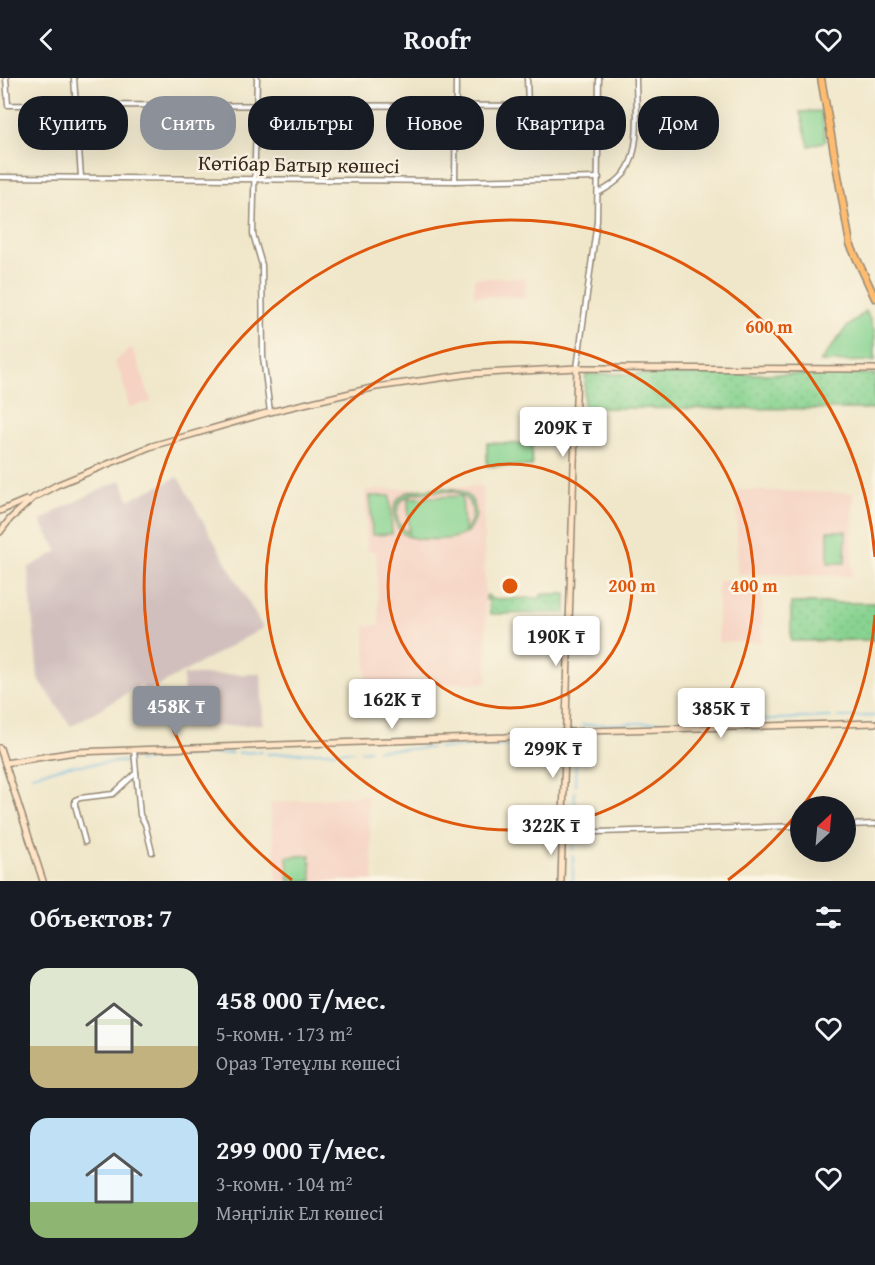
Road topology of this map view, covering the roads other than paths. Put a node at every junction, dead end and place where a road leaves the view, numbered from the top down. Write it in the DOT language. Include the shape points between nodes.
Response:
graph roads {
  1 [pos="6,78"];
  2 [pos="74,78"];
  3 [pos="257,78"];
  4 [pos="456,78"];
  5 [pos="527,78"];
  6 [pos="599,78"];
  7 [pos="636,78"];
  8 [pos="821,78"];
  9 [pos="75,96"];
  10 [pos="256,96"];
  11 [pos="455,96"];
  12 [pos="528,96"];
  13 [pos="599,96"];
  14 [pos="18,105"];
  15 [pos="128,106"];
  16 [pos="248,107"];
  17 [pos="79,150"];
  18 [pos="255,150"];
  19 [pos="455,150"];
  20 [pos="598,150"];
  21 [pos="0,177"];
  22 [pos="81,177"];
  23 [pos="598,178"];
  24 [pos="255,179"];
  25 [pos="455,181"];
  26 [pos="597,194"];
  27 [pos="875,298"];
  28 [pos="577,368"];
  29 [pos="875,369"];
  30 [pos="270,412"];
  31 [pos="33,498"];
  32 [pos="0,511"];
  33 [pos="0,532"];
  34 [pos="875,723"];
  35 [pos="565,734"];
  36 [pos="0,748"];
  37 [pos="134,750"];
  38 [pos="3,763"];
  39 [pos="136,773"];
  40 [pos="875,824"];
  41 [pos="856,825"];
  42 [pos="790,826"];
  43 [pos="564,833"];
  44 [pos="85,842"];
  45 [pos="152,852"];
  46 [pos="43,881"];
  47 [pos="561,881"];
  1 -- 14 [label="street" via="8,105"];
  2 -- 9 [label="street"];
  3 -- 10 [label="street"];
  4 -- 11 [label="street"];
  5 -- 12 [label="street"];
  6 -- 13 [label="street"];
  7 -- 26 [label="street" via="633,158 619,180"];
  8 -- 27 [label="main road" via="850,244"];
  15 -- 16 [label="street"];
  17 -- 22 [label="street"];
  18 -- 24 [label="street"];
  19 -- 25 [label="street"];
  20 -- 23 [label="street"];
  21 -- 22 [label="street, Көтібар Батыр көшесі"];
  22 -- 24 [label="street, Көтібар Батыр көшесі"];
  23 -- 25 [label="street, Көтібар Батыр көшесі"];
  23 -- 26 [label="street"];
  24 -- 25 [label="street, Көтібар Батыр көшесі"];
  24 -- 30 [label="street" via="253,234 262,265 263,357"];
  26 -- 28 [label="street" via="596,231"];
  28 -- 29 [label="street"];
  28 -- 30 [label="street" via="406,382"];
  28 -- 35 [label="street"];
  30 -- 31 [label="street" via="152,446"];
  31 -- 32 [label="street"];
  31 -- 33 [label="street"];
  34 -- 35 [label="street"];
  35 -- 37 [label="street"];
  35 -- 43 [label="street"];
  36 -- 38 [label="street"];
  37 -- 38 [label="street" via="75,752"];
  37 -- 39 [label="street"];
  38 -- 46 [label="street"];
  39 -- 44 [label="street" via="113,794 75,800"];
  39 -- 45 [label="street" via="140,815"];
  40 -- 41 [label="street"];
  42 -- 43 [label="street"];
  43 -- 47 [label="street"];
}
